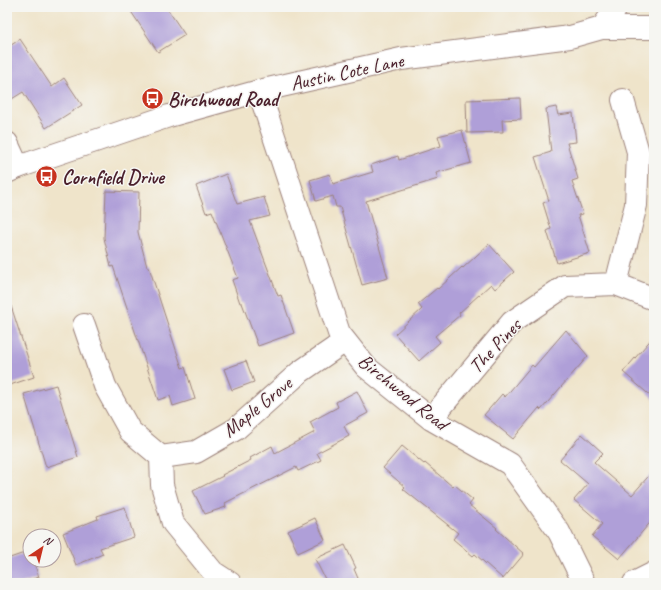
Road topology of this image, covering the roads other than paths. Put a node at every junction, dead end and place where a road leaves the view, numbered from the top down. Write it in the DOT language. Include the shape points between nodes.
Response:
graph roads {
  1 [pos="617,7"];
  2 [pos="602,28"];
  3 [pos="654,28"];
  4 [pos="259,91"];
  5 [pos="623,100"];
  6 [pos="7,144"];
  7 [pos="12,169"];
  8 [pos="616,284"];
  9 [pos="654,299"];
  10 [pos="84,325"];
  11 [pos="345,341"];
  12 [pos="431,419"];
  13 [pos="161,457"];
  14 [pos="654,573"];
  15 [pos="230,583"];
  16 [pos="584,583"];
  17 [pos="634,583"];
  1 -- 2 [label="street"];
  2 -- 3 [label="street, Austin Cote Lane"];
  2 -- 4 [label="street, Austin Cote Lane" via="570,37 401,60"];
  4 -- 7 [label="street, Austin Cote Lane" via="169,116"];
  4 -- 11 [label="street, Birchwood Road" via="339,333"];
  5 -- 8 [label="street" via="638,152 636,206"];
  6 -- 7 [label="street"];
  8 -- 9 [label="street, The Pines"];
  8 -- 12 [label="street, The Pines" via="565,286 512,322"];
  10 -- 13 [label="street" via="105,386 130,431"];
  11 -- 12 [label="street, Birchwood Road" via="366,367"];
  11 -- 13 [label="street, Maple Grove" via="300,372 236,429 196,452"];
  12 -- 16 [label="street, Birchwood Road" via="510,464 560,532"];
  13 -- 15 [label="street" via="162,485 173,523 213,572"];
  14 -- 17 [label="street"];
}
